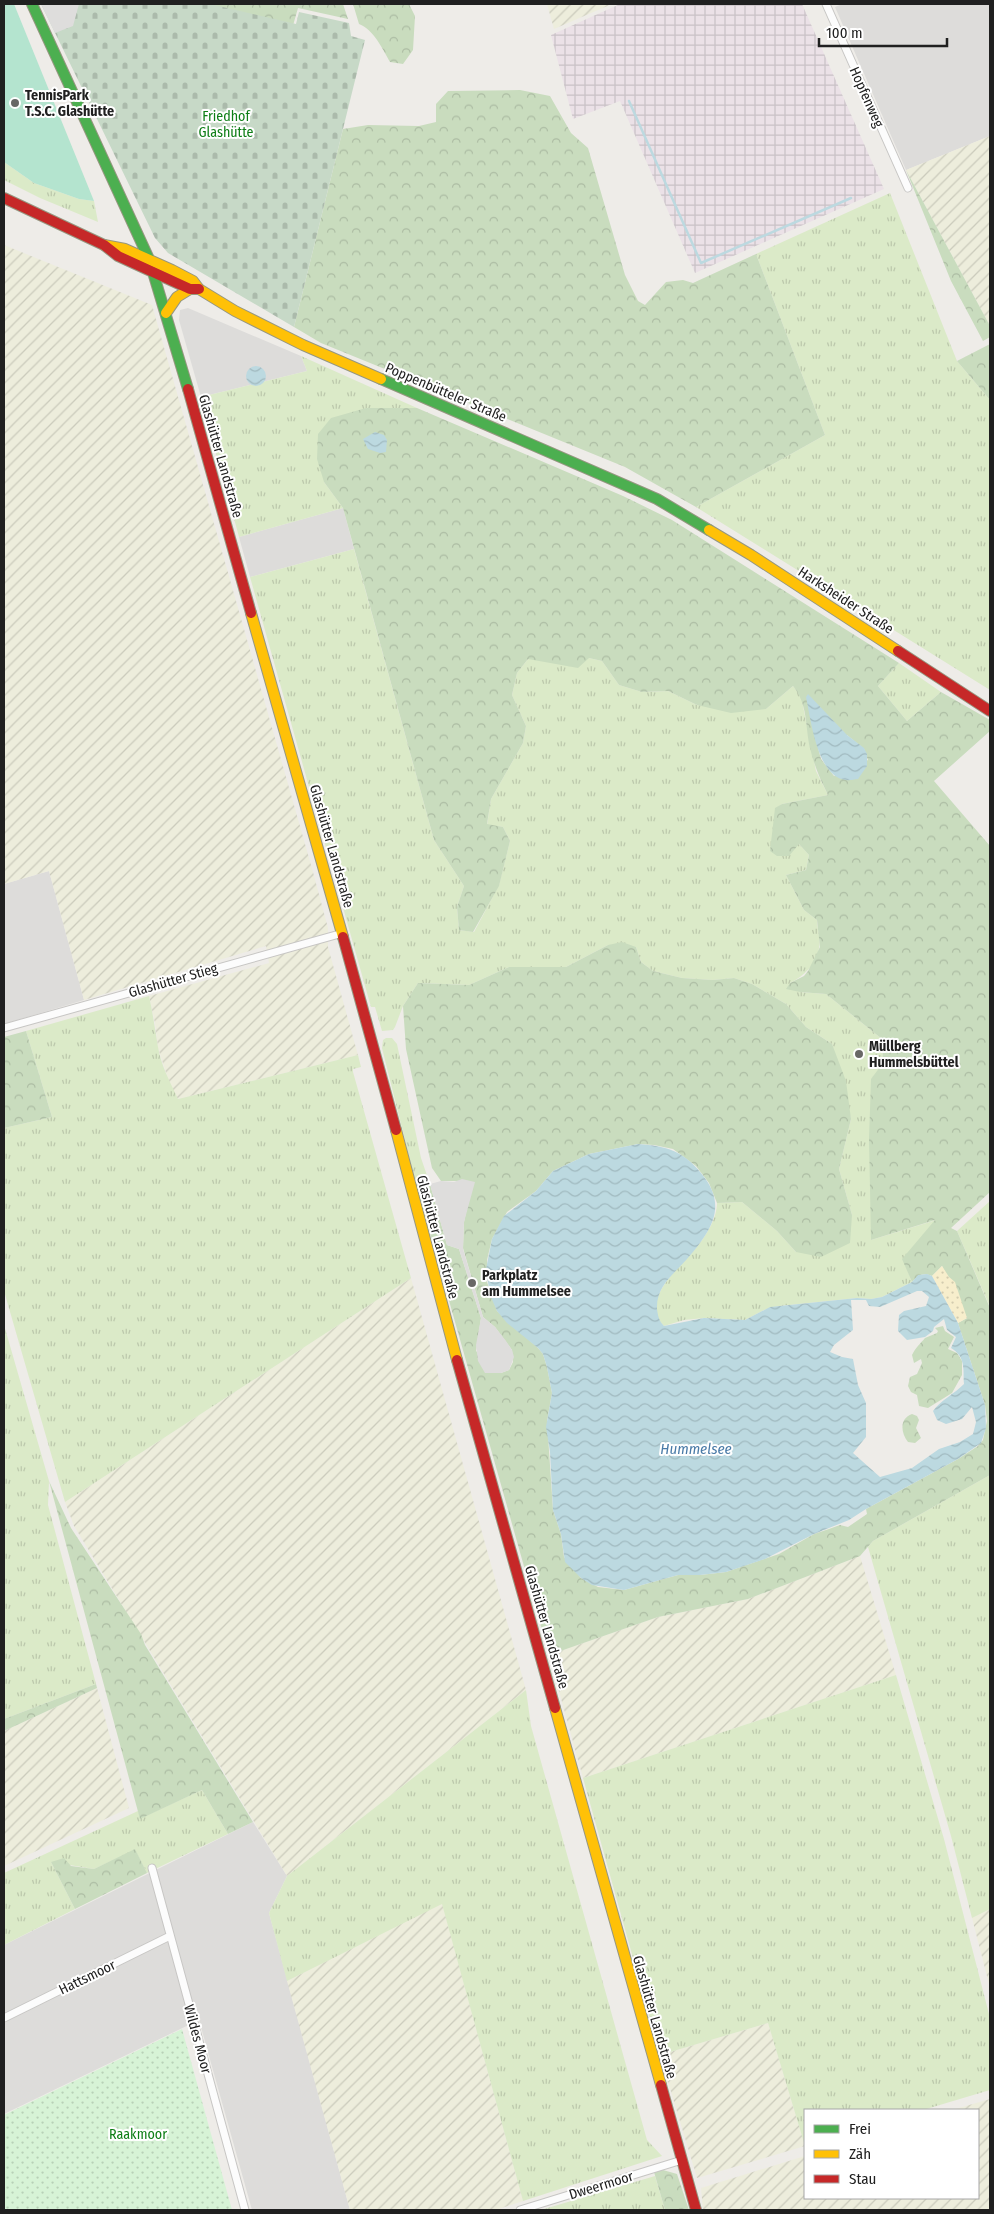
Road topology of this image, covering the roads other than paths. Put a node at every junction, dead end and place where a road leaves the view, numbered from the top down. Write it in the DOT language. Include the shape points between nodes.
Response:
graph roads {
  1 [pos="32,4"];
  2 [pos="828,4"];
  3 [pos="908,188"];
  4 [pos="4,198"];
  5 [pos="104,245"];
  6 [pos="149,259"];
  7 [pos="153,271"];
  8 [pos="195,289"];
  9 [pos="166,313"];
  10 [pos="685,514"];
  11 [pos="990,711"];
  12 [pos="343,933"];
  13 [pos="4,1028"];
  14 [pos="152,1868"];
  15 [pos="170,1936"];
  16 [pos="4,2018"];
  17 [pos="682,2160"];
  18 [pos="245,2210"];
  19 [pos="520,2210"];
  20 [pos="696,2210"];
  1 -- 6 [label="street, Glashütter Landstraße"];
  2 -- 3 [label="street, Hopfenweg"];
  4 -- 5 [label="street, Poppenbütteler Straße"];
  5 -- 6 [label="street, Poppenbütteler Straße"];
  5 -- 7 [label="street, Poppenbütteler Straße" via="118,256"];
  6 -- 7 [label="street, Glashütter Landstraße"];
  6 -- 8 [label="street, Poppenbütteler Straße" via="193,281"];
  7 -- 8 [label="street, Poppenbütteler Straße"];
  7 -- 9 [label="street, Glashütter Landstraße"];
  8 -- 9 [label="street" via="177,297"];
  8 -- 10 [label="street, Poppenbütteler Straße" via="303,345 644,492"];
  9 -- 12 [label="street, Glashütter Landstraße"];
  10 -- 11 [label="street, Harksheider Straße"];
  12 -- 13 [label="street, Glashütter Stieg"];
  12 -- 17 [label="street, Glashütter Landstraße" via="474,1420"];
  14 -- 15 [label="street, Wildes Moor"];
  15 -- 16 [label="street, Hattsmoor"];
  15 -- 18 [label="street, Wildes Moor"];
  17 -- 19 [label="street, Dweermoor"];
  17 -- 20 [label="street, Glashütter Landstraße"];
}
